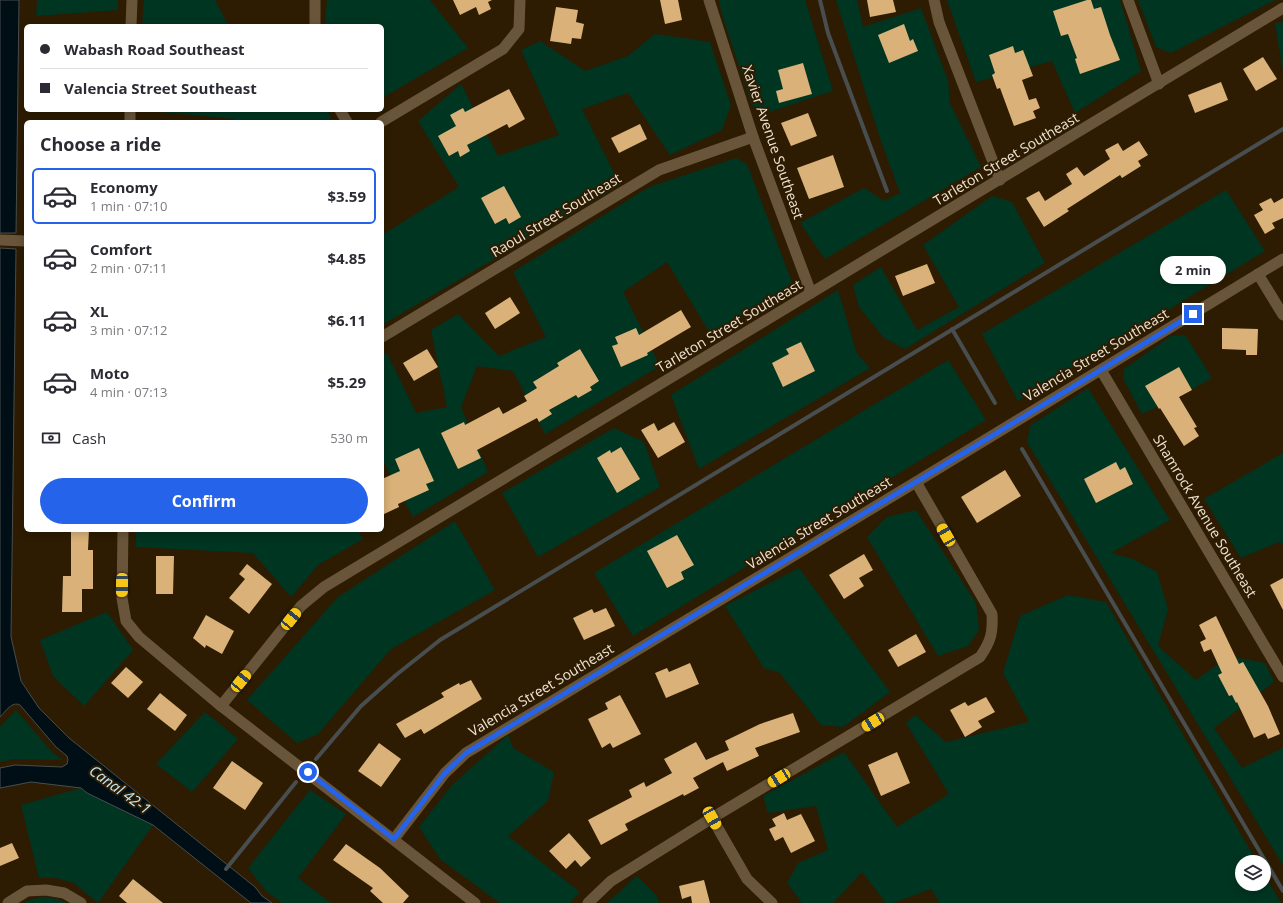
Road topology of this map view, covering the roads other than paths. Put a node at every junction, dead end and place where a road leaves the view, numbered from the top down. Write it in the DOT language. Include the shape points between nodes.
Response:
graph roads {
  1 [pos="132,0"];
  2 [pos="315,0"];
  3 [pos="520,0"];
  4 [pos="709,0"];
  5 [pos="934,0"];
  6 [pos="1128,0"];
  7 [pos="1283,8"];
  8 [pos="131,24"];
  9 [pos="315,24"];
  10 [pos="1159,84"];
  11 [pos="384,120"];
  12 [pos="753,137"];
  13 [pos="1000,180"];
  14 [pos="0,240"];
  15 [pos="24,241"];
  16 [pos="1283,259"];
  17 [pos="1258,274"];
  18 [pos="811,294"];
  19 [pos="1283,315"];
  20 [pos="384,335"];
  21 [pos="1100,370"];
  22 [pos="916,482"];
  23 [pos="123,532"];
  24 [pos="1283,677"];
  25 [pos="221,706"];
  26 [pos="712,818"];
  27 [pos="394,839"];
  28 [pos="8,903"];
  29 [pos="81,903"];
  30 [pos="474,903"];
  31 [pos="588,903"];
  32 [pos="772,903"];
  1 -- 8 [label="street"];
  2 -- 9 [label="street"];
  3 -- 11 [label="street" via="519,29 503,49"];
  4 -- 12 [label="street, Xavier Avenue Southeast"];
  5 -- 13 [label="street"];
  6 -- 10 [label="street"];
  7 -- 10 [label="street, Tarleton Street Southeast"];
  10 -- 13 [label="street, Tarleton Street Southeast"];
  12 -- 18 [label="street, Xavier Avenue Southeast"];
  12 -- 20 [label="street, Raoul Street Southeast" via="660,170"];
  13 -- 18 [label="street, Tarleton Street Southeast"];
  14 -- 15 [label="street"];
  16 -- 17 [label="street, Valencia Street Southeast"];
  17 -- 19 [label="street"];
  17 -- 21 [label="street, Valencia Street Southeast"];
  18 -- 25 [label="street, Tarleton Street Southeast" via="324,587 301,606"];
  21 -- 22 [label="street, Valencia Street Southeast"];
  21 -- 24 [label="street, Shamrock Avenue Southeast"];
  22 -- 26 [label="street" via="992,614 993,630 989,644 980,657"];
  22 -- 27 [label="street, Valencia Street Southeast" via="466,753 445,773"];
  23 -- 25 [label="street" via="122,598 126,621 139,638"];
  25 -- 27 [label="street"];
  26 -- 31 [label="street" via="611,881"];
  26 -- 32 [label="street" via="747,879"];
  27 -- 30 [label="street"];
  28 -- 29 [label="street" via="27,891 46,890 64,893"];
}
